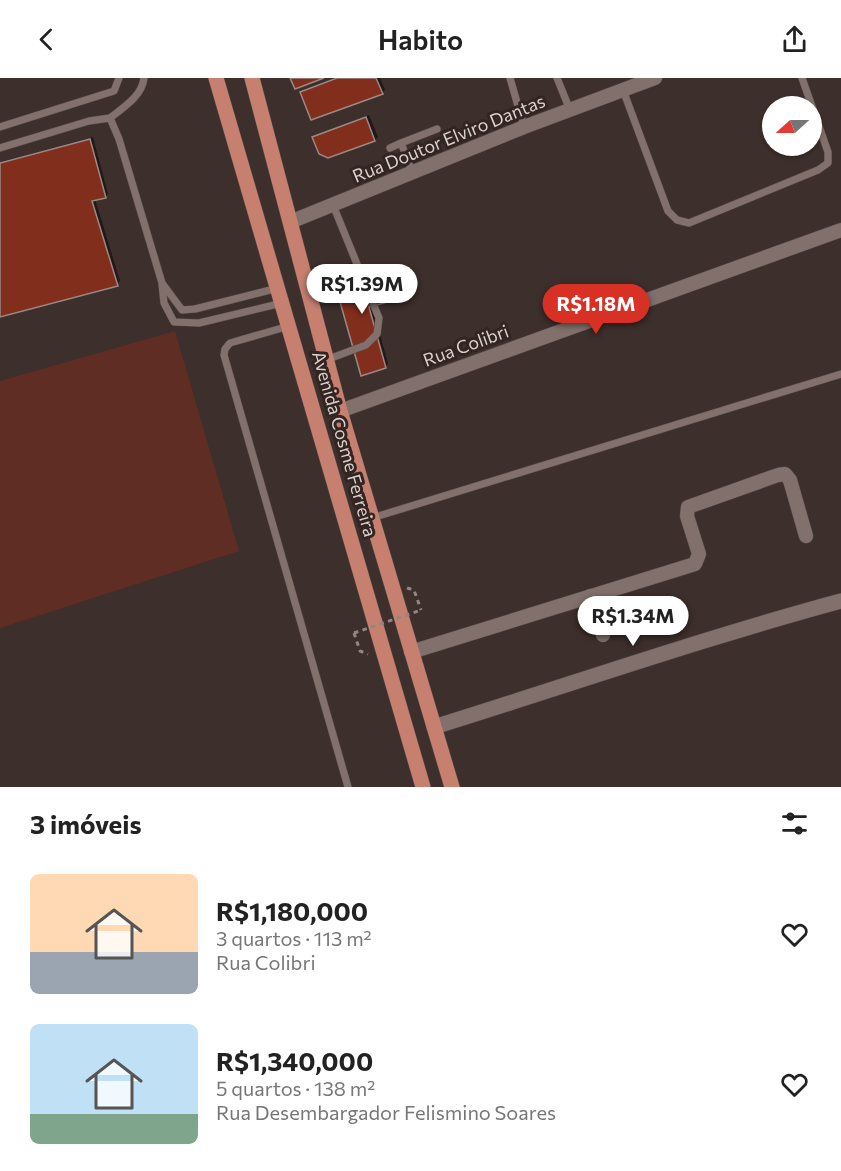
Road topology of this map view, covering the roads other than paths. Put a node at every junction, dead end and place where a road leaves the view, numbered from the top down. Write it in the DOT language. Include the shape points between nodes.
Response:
graph roads {
  1 [pos="119,78"];
  2 [pos="144,78"];
  3 [pos="216,78"];
  4 [pos="252,78"];
  5 [pos="510,78"];
  6 [pos="557,78"];
  7 [pos="802,78"];
  8 [pos="648,79"];
  9 [pos="624,90"];
  10 [pos="570,110"];
  11 [pos="110,118"];
  12 [pos="0,127"];
  13 [pos="524,127"];
  14 [pos="437,129"];
  15 [pos="401,143"];
  16 [pos="0,148"];
  17 [pos="390,148"];
  18 [pos="413,173"];
  19 [pos="333,205"];
  20 [pos="290,222"];
  21 [pos="841,230"];
  22 [pos="162,283"];
  23 [pos="280,295"];
  24 [pos="289,326"];
  25 [pos="326,360"];
  26 [pos="841,374"];
  27 [pos="340,411"];
  28 [pos="372,518"];
  29 [pos="806,536"];
  30 [pos="590,596"];
  31 [pos="841,601"];
  32 [pos="603,635"];
  33 [pos="411,652"];
  34 [pos="434,727"];
  35 [pos="348,787"];
  36 [pos="423,787"];
  37 [pos="452,787"];
  1 -- 12 [label="lane" via="114,91"];
  2 -- 11 [label="lane" via="143,87 129,104"];
  3 -- 23 [label="main road, Avenida Cosme Ferreira"];
  4 -- 20 [label="main road, Avenida Cosme Ferreira"];
  5 -- 13 [label="lane"];
  6 -- 10 [label="lane"];
  7 -- 9 [label="lane" via="828,152 828,163 689,223 677,220 669,211"];
  8 -- 9 [label="street, Rua Doutor Elviro Dantas"];
  9 -- 10 [label="street, Rua Doutor Elviro Dantas"];
  10 -- 13 [label="street, Rua Doutor Elviro Dantas"];
  11 -- 16 [label="lane"];
  11 -- 22 [label="lane"];
  13 -- 18 [label="street, Rua Doutor Elviro Dantas"];
  14 -- 15 [label="lane"];
  15 -- 17 [label="lane"];
  15 -- 18 [label="lane"];
  18 -- 19 [label="street, Rua Doutor Elviro Dantas"];
  19 -- 20 [label="street, Rua Doutor Elviro Dantas"];
  19 -- 25 [label="lane" via="379,318 377,334 366,345"];
  20 -- 25 [label="main road, Avenida Cosme Ferreira"];
  21 -- 27 [label="street, Rua Colibri"];
  22 -- 23 [label="lane" via="182,310"];
  22 -- 23 [label="lane" via="164,303 174,321 199,323"];
  23 -- 24 [label="main road, Avenida Cosme Ferreira"];
  24 -- 35 [label="lane" via="230,343 224,355"];
  24 -- 36 [label="main road, Avenida Cosme Ferreira"];
  25 -- 27 [label="main road, Avenida Cosme Ferreira"];
  26 -- 28 [label="lane"];
  27 -- 28 [label="main road, Avenida Cosme Ferreira"];
  28 -- 33 [label="main road, Avenida Cosme Ferreira"];
  29 -- 30 [label="street" via="790,480 785,474 778,475 688,507 687,516 699,554 695,564"];
  30 -- 32 [label="street"];
  30 -- 33 [label="street"];
  31 -- 34 [label="street" via="744,627"];
  33 -- 34 [label="main road, Avenida Cosme Ferreira"];
  34 -- 37 [label="main road, Avenida Cosme Ferreira"];
}
